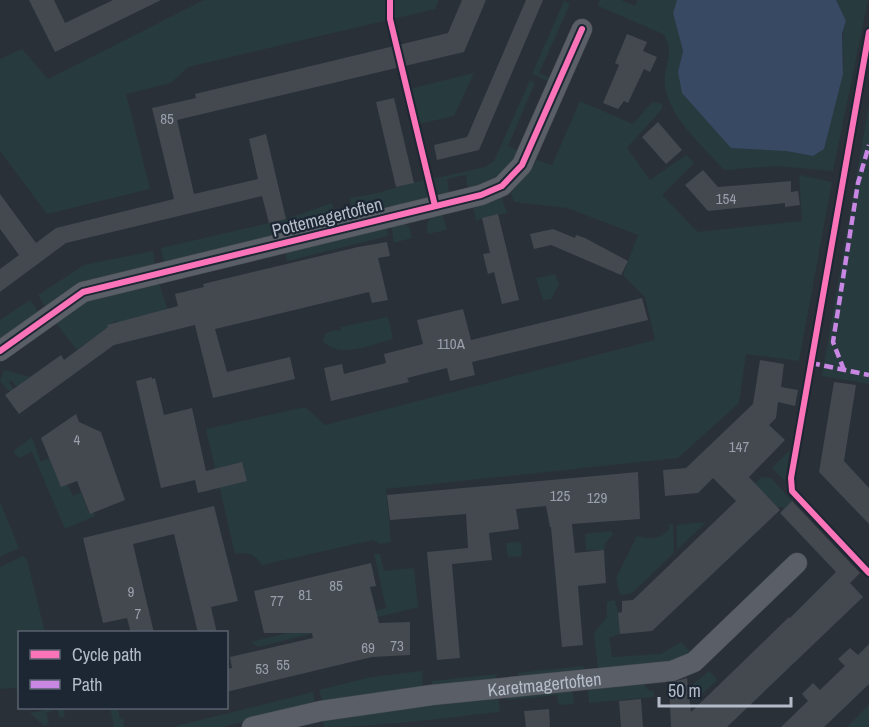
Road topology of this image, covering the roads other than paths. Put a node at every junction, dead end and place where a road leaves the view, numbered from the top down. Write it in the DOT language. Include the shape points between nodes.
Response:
graph roads {
  1 [pos="582,28"];
  2 [pos="0,351"];
  3 [pos="796,564"];
  4 [pos="252,727"];
  1 -- 2 [label="street, Pottemagertoften" via="522,165 502,186 481,195 83,292"];
  3 -- 4 [label="street, Karetmagertoften" via="694,662 672,671 432,695 321,711"];
}
